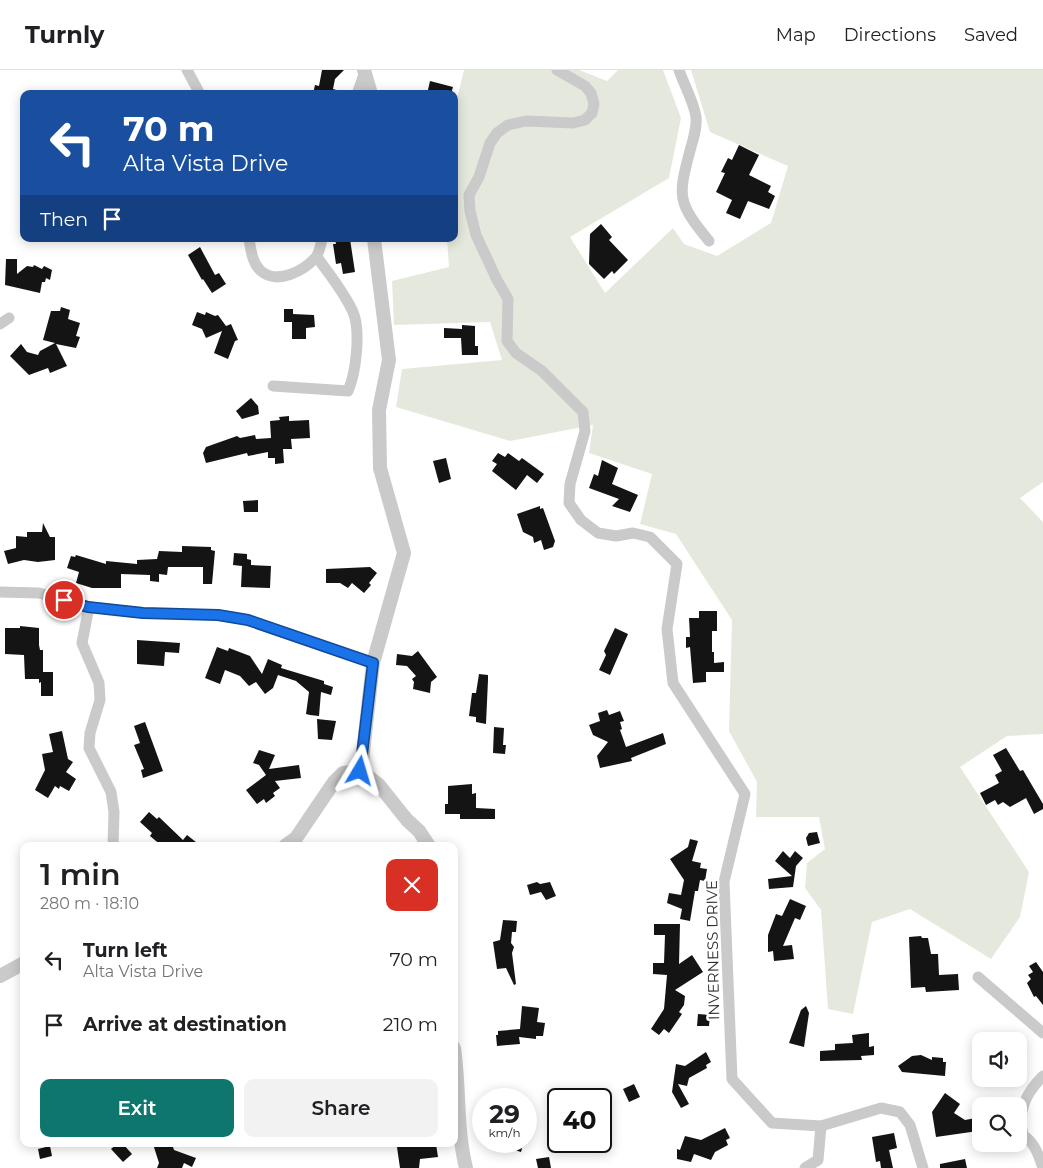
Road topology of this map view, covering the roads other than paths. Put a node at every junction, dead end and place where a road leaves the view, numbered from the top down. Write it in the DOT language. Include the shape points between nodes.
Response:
graph roads {
  1 [pos="187,70"];
  2 [pos="556,70"];
  3 [pos="679,70"];
  4 [pos="365,71"];
  5 [pos="198,90"];
  6 [pos="358,90"];
  7 [pos="371,90"];
  8 [pos="709,241"];
  9 [pos="250,242"];
  10 [pos="321,242"];
  11 [pos="374,242"];
  12 [pos="317,256"];
  13 [pos="273,386"];
  14 [pos="0,592"];
  15 [pos="88,607"];
  16 [pos="373,663"];
  17 [pos="360,771"];
  18 [pos="113,842"];
  19 [pos="291,842"];
  20 [pos="427,842"];
  21 [pos="20,965"];
  22 [pos="0,976"];
  23 [pos="978,977"];
  24 [pos="1043,1033"];
  25 [pos="1043,1076"];
  26 [pos="458,1099"];
  27 [pos="821,1126"];
  28 [pos="466,1168"];
  29 [pos="805,1168"];
  30 [pos="923,1168"];
  31 [pos="1043,1168"];
  1 -- 5 [label="street"];
  2 -- 27 [label="street, INVERNESS DRIVE" via="585,86 594,104 592,113 585,120 573,123 526,122 508,125 496,133 479,177 468,195 474,227 508,299 507,341 516,353 542,371 583,412 585,431 570,484 570,503 581,520 598,533 616,536 634,533 650,537 677,564 666,629 673,683 745,794 724,882 732,1079 772,1123"];
  3 -- 8 [label="street" via="696,116 696,130 681,186 682,200 689,217"];
  4 -- 6 [label="street"];
  4 -- 7 [label="street"];
  9 -- 12 [label="street" via="254,263 270,277 291,276"];
  10 -- 12 [label="street"];
  11 -- 16 [label="street" via="389,360 379,410 380,468 404,553"];
  12 -- 13 [label="street" via="354,313 356,368 353,380 348,391"];
  14 -- 15 [label="street" via="38,593"];
  15 -- 16 [label="street" via="238,618"];
  15 -- 18 [label="street" via="82,643 100,683 100,700 89,748 111,792"];
  16 -- 17 [label="street"];
  17 -- 19 [label="street" via="344,773 334,782"];
  17 -- 20 [label="street" via="379,785"];
  21 -- 22 [label="street"];
  23 -- 24 [label="street"];
  25 -- 31 [label="street" via="1026,1096 1020,1125 1022,1134 1037,1151"];
  26 -- 28 [label="street" via="459,1131"];
  27 -- 29 [label="street" via="818,1160"];
  27 -- 30 [label="street" via="881,1108 900,1112 910,1125"];
}
